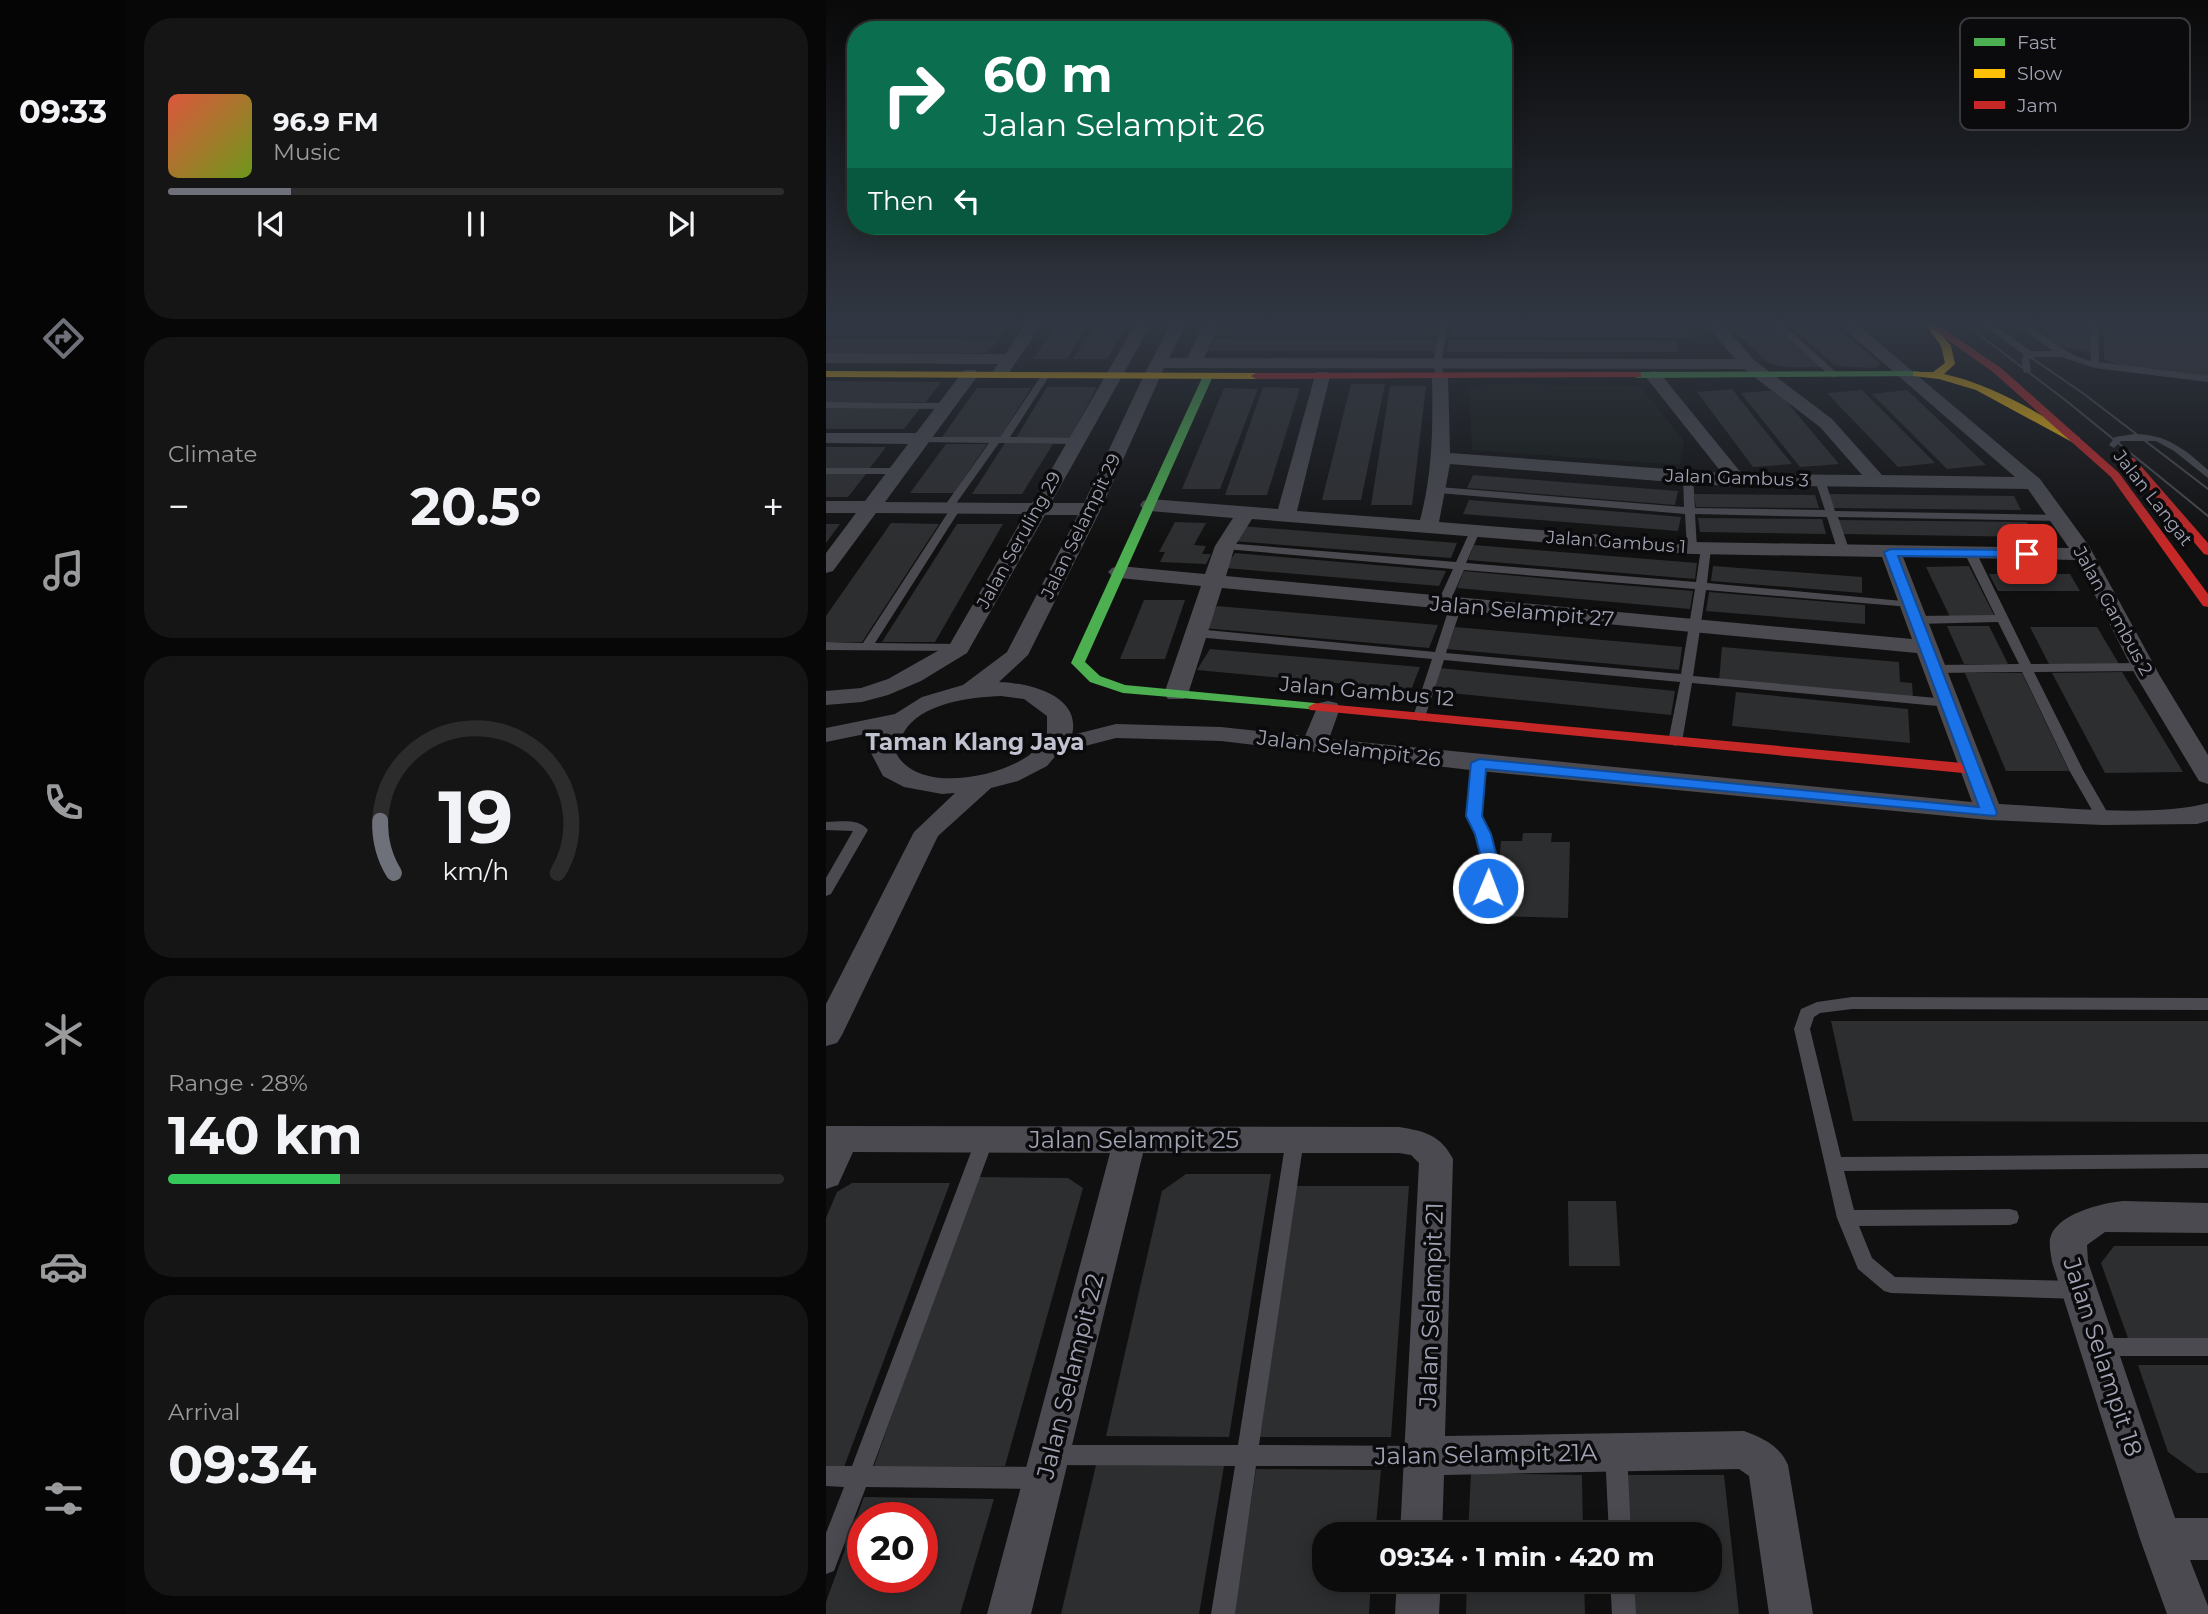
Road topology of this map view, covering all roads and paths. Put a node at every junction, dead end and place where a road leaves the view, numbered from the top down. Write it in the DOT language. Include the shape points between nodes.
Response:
graph roads {
  1 [pos="954,396"];
  2 [pos="1031,396"];
  3 [pos="1101,396"];
  4 [pos="1143,396"];
  5 [pos="1199,396"];
  6 [pos="1317,396"];
  7 [pos="1440,396"];
  8 [pos="1669,396"];
  9 [pos="1792,396"];
  10 [pos="1935,396"];
  11 [pos="1999,396"];
  12 [pos="2027,396"];
  13 [pos="826,405"];
  14 [pos="947,406"];
  15 [pos="826,438"];
  16 [pos="922,439"];
  17 [pos="999,440"];
  18 [pos="1075,441"];
  19 [pos="2110,441"];
  20 [pos="2081,443"];
  21 [pos="1443,457"];
  22 [pos="826,471"];
  23 [pos="898,471"];
  24 [pos="2208,475"];
  25 [pos="1688,477"];
  26 [pos="1736,479"];
  27 [pos="1820,480"];
  28 [pos="1878,482"];
  29 [pos="2033,482"];
  30 [pos="1438,490"];
  31 [pos="1150,505"];
  32 [pos="826,507"];
  33 [pos="871,508"];
  34 [pos="952,508"];
  35 [pos="1036,509"];
  36 [pos="1091,509"];
  37 [pos="1690,511"];
  38 [pos="1246,513"];
  39 [pos="1831,513"];
  40 [pos="1286,515"];
  41 [pos="2060,518"];
  42 [pos="1427,526"];
  43 [pos="1475,531"];
  44 [pos="1225,546"];
  45 [pos="1699,548"];
  46 [pos="833,549"];
  47 [pos="2208,551"];
  48 [pos="1844,552"];
  49 [pos="1891,552"];
  50 [pos="1971,554"];
  51 [pos="2083,554"];
  52 [pos="1460,565"];
  53 [pos="826,567"];
  54 [pos="1119,572"];
  55 [pos="1213,582"];
  56 [pos="1701,585"];
  57 [pos="2208,603"];
  58 [pos="1450,604"];
  59 [pos="1913,612"];
  60 [pos="2003,618"];
  61 [pos="1696,626"];
  62 [pos="1196,634"];
  63 [pos="826,646"];
  64 [pos="866,647"];
  65 [pos="1925,647"];
  66 [pos="959,648"];
  67 [pos="1017,654"];
  68 [pos="1439,657"];
  69 [pos="2143,667"];
  70 [pos="2027,668"];
  71 [pos="1935,669"];
  72 [pos="1686,680"];
  73 [pos="969,691"];
  74 [pos="1029,693"];
  75 [pos="1176,694"];
  76 [pos="834,698"];
  77 [pos="1948,703"];
  78 [pos="1328,708"];
  79 [pos="1419,717"];
  80 [pos="904,719"];
  81 [pos="1061,719"];
  82 [pos="1116,731"];
  83 [pos="826,735"];
  84 [pos="1675,742"];
  85 [pos="1314,745"];
  86 [pos="1052,747"];
  87 [pos="884,752"];
  88 [pos="1479,763"];
  89 [pos="1973,769"];
  90 [pos="2208,776"];
  91 [pos="981,784"];
  92 [pos="925,785"];
  93 [pos="2208,811"];
  94 [pos="1989,813"];
  95 [pos="2103,817"];
  96 [pos="826,826"];
  97 [pos="927,832"];
  98 [pos="1488,888"];
  99 [pos="826,891"];
  100 [pos="2208,1004"];
  101 [pos="826,1035"];
  102 [pos="834,1139"];
  103 [pos="985,1139"];
  104 [pos="1130,1139"];
  105 [pos="1294,1139"];
  106 [pos="1436,1159"];
  107 [pos="2208,1161"];
  108 [pos="1832,1164"];
  109 [pos="826,1175"];
  110 [pos="2010,1217"];
  111 [pos="2208,1217"];
  112 [pos="1846,1218"];
  113 [pos="2081,1290"];
  114 [pos="2100,1347"];
  115 [pos="2208,1347"];
  116 [pos="1616,1452"];
  117 [pos="1247,1455"];
  118 [pos="1424,1456"];
  119 [pos="1047,1466"];
  120 [pos="826,1476"];
  121 [pos="858,1476"];
  122 [pos="1421,1522"];
  123 [pos="1619,1522"];
  124 [pos="2161,1539"];
  125 [pos="2208,1539"];
  126 [pos="826,1563"];
  127 [pos="1419,1592"];
  128 [pos="1623,1592"];
  129 [pos="1009,1614"];
  130 [pos="1223,1614"];
  131 [pos="1418,1614"];
  132 [pos="1624,1614"];
  133 [pos="1791,1614"];
  134 [pos="2189,1614"];
  1 -- 14 [label="street"];
  2 -- 17 [label="lane"];
  3 -- 18 [label="street, Jalan Seruling 29"];
  4 -- 36 [label="street, Jalan Selampit 29"];
  5 -- 31 [label="main road, Jalan Gambus 12"];
  6 -- 40 [label="street"];
  7 -- 21 [label="street"];
  8 -- 26 [label="street"];
  9 -- 28 [label="street" via="1826,422"];
  10 -- 29 [label="street, Jalan Gambus 2"];
  11 -- 20 [label="main road"];
  12 -- 20 [label="main road, Jalan Langat"];
  13 -- 14 [label="lane"];
  14 -- 16 [label="street"];
  15 -- 16 [label="street"];
  16 -- 17 [label="lane"];
  16 -- 23 [label="street"];
  17 -- 18 [label="lane"];
  17 -- 34 [label="lane"];
  18 -- 35 [label="street, Jalan Seruling 29"];
  19 -- 24 [label="lane" via="2131,436 2168,441"];
  19 -- 47 [label="main road, Jalan Langat"];
  20 -- 57 [label="main road, Jalan Langat" via="2115,475"];
  21 -- 25 [label="street, Jalan Gambus 3"];
  21 -- 30 [label="street"];
  22 -- 23 [label="lane"];
  23 -- 33 [label="street"];
  25 -- 26 [label="street, Jalan Gambus 3"];
  25 -- 37 [label="lane"];
  26 -- 27 [label="street, Jalan Gambus 3"];
  27 -- 28 [label="street, Jalan Gambus 3"];
  27 -- 39 [label="lane"];
  28 -- 29 [label="street, Jalan Gambus 3"];
  29 -- 41 [label="street, Jalan Gambus 2"];
  30 -- 37 [label="lane"];
  30 -- 42 [label="street"];
  31 -- 38 [label="street, Jalan Gambus 1"];
  31 -- 54 [label="main road, Jalan Gambus 12"];
  32 -- 33 [label="street"];
  33 -- 34 [label="street"];
  33 -- 46 [label="street"];
  34 -- 35 [label="street"];
  34 -- 64 [label="lane"];
  35 -- 36 [label="street"];
  35 -- 66 [label="street, Jalan Seruling 29"];
  36 -- 67 [label="street, Jalan Selampit 29"];
  37 -- 39 [label="lane"];
  37 -- 45 [label="lane"];
  38 -- 40 [label="street, Jalan Gambus 1"];
  38 -- 44 [label="street"];
  39 -- 41 [label="lane"];
  39 -- 48 [label="lane"];
  40 -- 42 [label="street, Jalan Gambus 1"];
  41 -- 51 [label="street, Jalan Gambus 2"];
  42 -- 43 [label="street, Jalan Gambus 1"];
  43 -- 45 [label="street, Jalan Gambus 1"];
  43 -- 52 [label="lane"];
  44 -- 52 [label="lane"];
  44 -- 55 [label="street"];
  45 -- 48 [label="street, Jalan Gambus 1"];
  45 -- 56 [label="lane"];
  46 -- 53 [label="street"];
  48 -- 49 [label="street, Jalan Gambus 1"];
  49 -- 50 [label="street, Jalan Gambus 1"];
  49 -- 59 [label="street"];
  50 -- 51 [label="street, Jalan Gambus 1"];
  50 -- 60 [label="lane"];
  51 -- 69 [label="street, Jalan Gambus 2"];
  52 -- 56 [label="lane"];
  52 -- 58 [label="lane"];
  54 -- 55 [label="street, Jalan Selampit 27"];
  54 -- 75 [label="main road, Jalan Gambus 12" via="1078,663 1095,679 1123,689"];
  55 -- 58 [label="street, Jalan Selampit 27"];
  55 -- 62 [label="street"];
  56 -- 59 [label="lane"];
  56 -- 61 [label="lane"];
  58 -- 61 [label="street, Jalan Selampit 27"];
  58 -- 68 [label="lane"];
  59 -- 60 [label="lane"];
  59 -- 65 [label="street"];
  60 -- 70 [label="lane"];
  61 -- 65 [label="street, Jalan Selampit 27"];
  61 -- 72 [label="lane"];
  62 -- 68 [label="lane"];
  62 -- 75 [label="street"];
  63 -- 64 [label="lane"];
  64 -- 66 [label="lane"];
  65 -- 71 [label="street"];
  66 -- 76 [label="street, Jalan Seruling 29" via="920,674"];
  67 -- 73 [label="street, Jalan Selampit 29"];
  67 -- 74 [label="street"];
  68 -- 72 [label="lane"];
  68 -- 79 [label="lane"];
  69 -- 70 [label="lane"];
  69 -- 90 [label="street, Jalan Gambus 2"];
  70 -- 71 [label="lane"];
  70 -- 95 [label="lane"];
  71 -- 77 [label="street"];
  72 -- 77 [label="lane"];
  72 -- 84 [label="lane"];
  73 -- 74 [label="street"];
  73 -- 80 [label="street" via="933,702"];
  74 -- 81 [label="street" via="1044,700"];
  75 -- 78 [label="main road, Jalan Gambus 12"];
  77 -- 89 [label="street"];
  78 -- 79 [label="main road, Jalan Gambus 12"];
  78 -- 85 [label="street"];
  79 -- 84 [label="main road, Jalan Gambus 12"];
  80 -- 83 [label="street"];
  80 -- 87 [label="street" via="886,741"];
  81 -- 82 [label="street, Jalan Selampit 26"];
  81 -- 86 [label="street"];
  82 -- 85 [label="street, Jalan Selampit 26" via="1221,734"];
  82 -- 86 [label="street, Jalan Selampit 26"];
  83 -- 87 [label="street"];
  84 -- 89 [label="main road, Jalan Gambus 12"];
  85 -- 88 [label="street, Jalan Selampit 26"];
  86 -- 91 [label="street" via="1024,770"];
  87 -- 92 [label="street" via="889,766 903,778"];
  88 -- 94 [label="street, Jalan Selampit 26"];
  88 -- 98 [label="lane" via="1474,816 1493,873"];
  89 -- 94 [label="street"];
  91 -- 92 [label="street"];
  91 -- 97 [label="street"];
  92 -- 97 [label="street"];
  93 -- 95 [label="street, Jalan Selampit 26" via="2197,816"];
  94 -- 95 [label="street, Jalan Selampit 26"];
  96 -- 99 [label="lane" via="861,830"];
  97 -- 101 [label="street"];
  100 -- 108 [label="lane" via="1852,1003 1817,1008 1807,1013 1802,1029"];
  102 -- 103 [label="street, Jalan Selampit 25"];
  102 -- 109 [label="street"];
  103 -- 104 [label="street, Jalan Selampit 25"];
  103 -- 121 [label="lane"];
  104 -- 105 [label="street, Jalan Selampit 25"];
  104 -- 119 [label="street, Jalan Selampit 22"];
  105 -- 106 [label="street, Jalan Selampit 25" via="1399,1140 1421,1144"];
  105 -- 117 [label="lane"];
  106 -- 118 [label="street, Jalan Selampit 21"];
  107 -- 108 [label="lane"];
  108 -- 112 [label="lane"];
  110 -- 112 [label="lane"];
  111 -- 113 [label="street, Jalan Selampit 18" via="2098,1218 2080,1228 2068,1239 2070,1262"];
  112 -- 113 [label="lane" via="1865,1263 1891,1285"];
  113 -- 114 [label="street, Jalan Selampit 18"];
  114 -- 115 [label="lane"];
  114 -- 124 [label="street, Jalan Selampit 18"];
  116 -- 118 [label="street, Jalan Selampit 21A"];
  116 -- 123 [label="lane"];
  116 -- 133 [label="street, Jalan Selampit 21A" via="1744,1450 1768,1465"];
  117 -- 118 [label="lane, Jalan Selampit 21A"];
  117 -- 119 [label="lane, Jalan Selampit 21A"];
  117 -- 130 [label="lane"];
  118 -- 122 [label="street, Jalan Selampit 21"];
  119 -- 121 [label="lane, Jalan Selampit 21A"];
  119 -- 129 [label="street, Jalan Selampit 22"];
  120 -- 121 [label="lane, Jalan Selampit 21A"];
  121 -- 126 [label="lane"];
  124 -- 125 [label="street"];
  124 -- 134 [label="street, Jalan Selampit 18"];
  127 -- 131 [label="street"];
  128 -- 132 [label="lane"];
}
